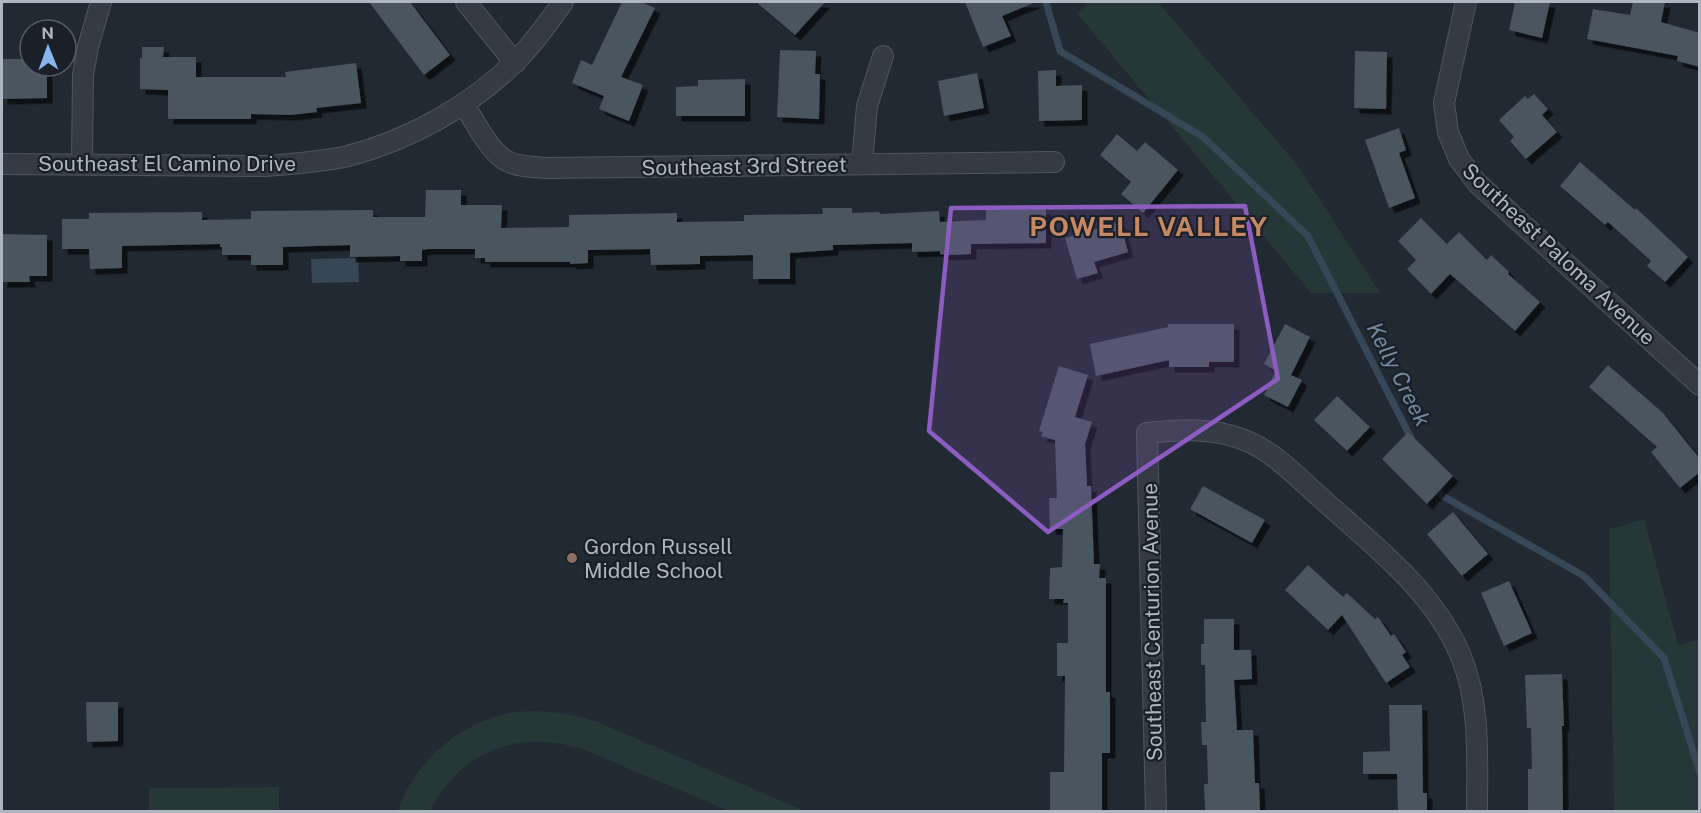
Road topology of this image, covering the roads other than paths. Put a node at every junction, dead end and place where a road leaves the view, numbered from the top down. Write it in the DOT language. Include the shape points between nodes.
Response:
graph roads {
  1 [pos="101,2"];
  2 [pos="466,2"];
  3 [pos="563,2"];
  4 [pos="1467,2"];
  5 [pos="882,56"];
  6 [pos="514,63"];
  7 [pos="464,104"];
  8 [pos="1054,162"];
  9 [pos="2,164"];
  10 [pos="82,164"];
  11 [pos="862,164"];
  12 [pos="1700,385"];
  13 [pos="1156,812"];
  14 [pos="1478,812"];
  1 -- 10 [label="street" via="83,75"];
  2 -- 6 [label="street"];
  3 -- 6 [label="street, Southeast El Camino Drive"];
  4 -- 12 [label="street, Southeast Paloma Avenue" via="1444,103 1448,132 1459,159 1477,183"];
  5 -- 11 [label="street" via="867,106"];
  6 -- 7 [label="street, Southeast El Camino Drive"];
  7 -- 10 [label="street, Southeast El Camino Drive" via="374,148 306,163"];
  7 -- 11 [label="street, Southeast 3rd Street" via="493,148 505,160 522,166"];
  8 -- 11 [label="street, Southeast 3rd Street"];
  9 -- 10 [label="street, Southeast El Camino Drive"];
  13 -- 14 [label="street, Southeast Centurion Avenue" via="1148,433 1188,429 1242,439 1268,451 1389,559 1432,605 1460,654 1469,681 1475,709"];
}
